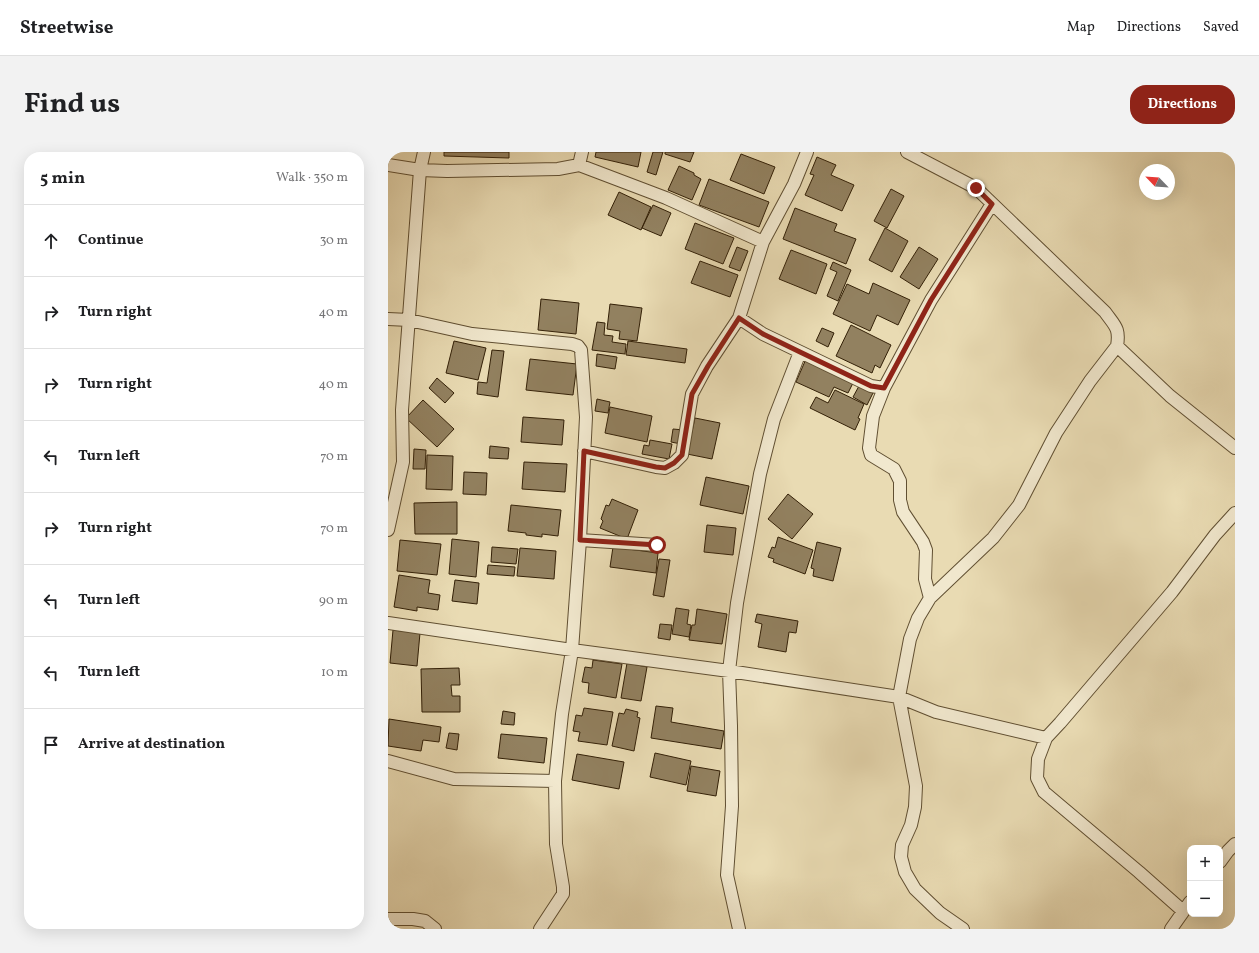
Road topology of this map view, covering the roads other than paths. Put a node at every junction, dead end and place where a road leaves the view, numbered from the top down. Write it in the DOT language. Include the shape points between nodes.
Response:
graph roads {
  1 [pos="424,152"];
  2 [pos="582,152"];
  3 [pos="807,152"];
  4 [pos="907,152"];
  5 [pos="388,165"];
  6 [pos="579,165"];
  7 [pos="420,170"];
  8 [pos="992,204"];
  9 [pos="763,242"];
  10 [pos="739,318"];
  11 [pos="388,319"];
  12 [pos="410,320"];
  13 [pos="1117,346"];
  14 [pos="800,352"];
  15 [pos="884,388"];
  16 [pos="1235,448"];
  17 [pos="584,451"];
  18 [pos="1235,514"];
  19 [pos="388,530"];
  20 [pos="580,540"];
  21 [pos="657,545"];
  22 [pos="930,598"];
  23 [pos="388,623"];
  24 [pos="572,650"];
  25 [pos="729,671"];
  26 [pos="899,697"];
  27 [pos="1046,738"];
  28 [pos="388,761"];
  29 [pos="555,781"];
  30 [pos="1235,844"];
  31 [pos="1223,858"];
  32 [pos="1187,907"];
  33 [pos="388,919"];
  34 [pos="434,929"];
  35 [pos="540,929"];
  36 [pos="739,929"];
  37 [pos="963,929"];
  38 [pos="1171,929"];
  1 -- 7 [label="street"];
  2 -- 6 [label="street"];
  3 -- 9 [label="street" via="794,184"];
  4 -- 8 [label="street" via="976,188"];
  5 -- 7 [label="street"];
  6 -- 7 [label="street" via="558,169"];
  6 -- 9 [label="street" via="666,198"];
  7 -- 12 [label="street"];
  8 -- 13 [label="street" via="1105,312 1116,326 1119,336"];
  8 -- 15 [label="street" via="931,300"];
  9 -- 10 [label="street"];
  10 -- 14 [label="street" via="763,334"];
  10 -- 17 [label="street" via="692,394 682,455 674,463 665,468 656,467"];
  11 -- 12 [label="street"];
  12 -- 17 [label="street" via="472,334 578,346 581,350 584,377"];
  12 -- 19 [label="street" via="402,410 403,462"];
  13 -- 16 [label="street" via="1170,396"];
  13 -- 22 [label="street" via="1090,381 1056,433 1019,505 993,538"];
  14 -- 15 [label="street" via="871,386"];
  14 -- 25 [label="street" via="774,418 760,474"];
  15 -- 22 [label="street" via="873,416 869,448 871,455 894,469 900,481 903,512 924,542 925,579"];
  17 -- 20 [label="street"];
  18 -- 27 [label="street" via="1215,534 1172,592"];
  20 -- 21 [label="street"];
  20 -- 24 [label="street"];
  22 -- 26 [label="street" via="918,618 910,639"];
  23 -- 24 [label="street"];
  24 -- 25 [label="street"];
  24 -- 29 [label="street"];
  25 -- 26 [label="street"];
  25 -- 36 [label="street" via="732,806 727,875"];
  26 -- 27 [label="street" via="936,712"];
  26 -- 37 [label="street" via="916,786 916,807 902,845 901,857 905,872 915,890 940,913"];
  27 -- 32 [label="street" via="1038,759 1037,778 1044,792 1139,872"];
  28 -- 29 [label="street" via="454,779"];
  29 -- 35 [label="street" via="556,844 563,894"];
  30 -- 31 [label="street"];
  32 -- 38 [label="street"];
  33 -- 34 [label="street" via="425,921"];
}
